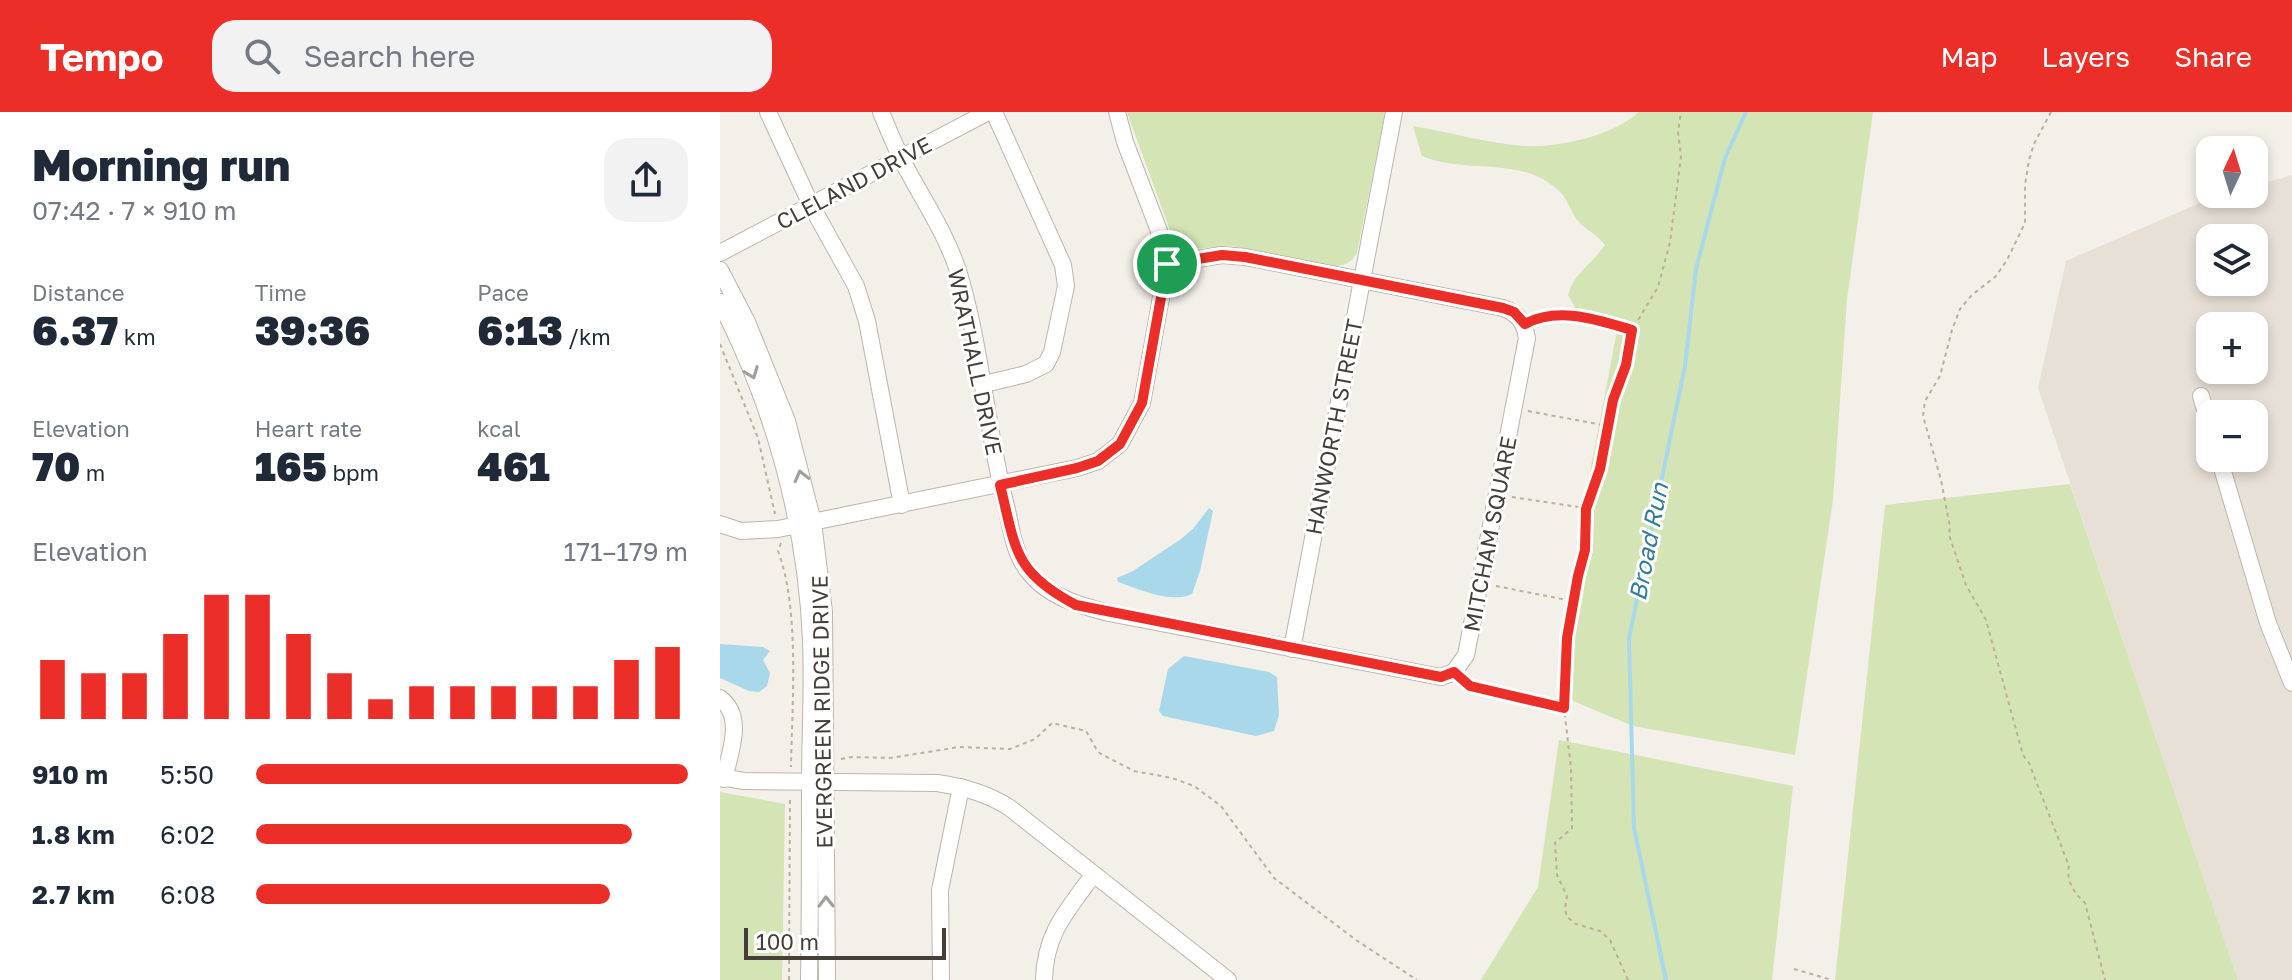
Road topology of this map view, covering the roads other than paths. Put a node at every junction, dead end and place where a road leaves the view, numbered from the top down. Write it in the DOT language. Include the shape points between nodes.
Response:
graph roads {
  1 [pos="768,112"];
  2 [pos="881,112"];
  3 [pos="988,112"];
  4 [pos="994,112"];
  5 [pos="1117,112"];
  6 [pos="1394,112"];
  7 [pos="902,159"];
  8 [pos="811,205"];
  9 [pos="720,253"];
  10 [pos="1167,264"];
  11 [pos="720,270"];
  12 [pos="1362,279"];
  13 [pos="720,302"];
  14 [pos="984,384"];
  15 [pos="2201,396"];
  16 [pos="2202,400"];
  17 [pos="2223,472"];
  18 [pos="1000,485"];
  19 [pos="902,505"];
  20 [pos="805,523"];
  21 [pos="720,524"];
  22 [pos="1292,649"];
  23 [pos="2292,683"];
  24 [pos="720,698"];
  25 [pos="722,778"];
  26 [pos="818,781"];
  27 [pos="961,787"];
  28 [pos="1093,875"];
  29 [pos="809,980"];
  30 [pos="827,980"];
  31 [pos="941,980"];
  32 [pos="1044,980"];
  33 [pos="1228,980"];
  1 -- 8 [label="street"];
  2 -- 7 [label="street, WRATHALL DRIVE"];
  3 -- 7 [label="street, CLELAND DRIVE"];
  4 -- 14 [label="street" via="1063,265 1066,286 1046,364"];
  5 -- 10 [label="street"];
  6 -- 12 [label="street, HANWORTH STREET"];
  7 -- 8 [label="street, CLELAND DRIVE"];
  7 -- 14 [label="street, WRATHALL DRIVE" via="950,247"];
  8 -- 9 [label="street, CLELAND DRIVE"];
  8 -- 19 [label="street" via="856,286 867,321"];
  10 -- 12 [label="street" via="1222,255"];
  10 -- 18 [label="street" via="1142,403 1120,444 1098,461"];
  20 -- 11 [label="street, EVERGREEN RIDGE DRIVE, one-way" via="787,421"];
  12 -- 22 [label="street, HANWORTH STREET"];
  12 -- 22 [label="street, MITCHAM SQUARE" via="1514,312 1525,324 1527,338 1514,409 1466,655 1454,672 1441,677"];
  13 -- 20 [label="street, EVERGREEN RIDGE DRIVE, one-way" via="742,346"];
  14 -- 18 [label="street, WRATHALL DRIVE"];
  15 -- 16 [label="street"];
  17 -- 23 [label="street" via="2268,623"];
  18 -- 19 [label="street"];
  18 -- 22 [label="street" via="1021,558 1051,592 1076,605"];
  19 -- 20 [label="street"];
  20 -- 21 [label="street" via="741,531"];
  20 -- 26 [label="street, EVERGREEN RIDGE DRIVE"];
  24 -- 25 [label="street" via="732,710 735,725"];
  25 -- 26 [label="street"];
  26 -- 27 [label="street"];
  26 -- 29 [label="street, EVERGREEN RIDGE DRIVE"];
  30 -- 26 [label="street, EVERGREEN RIDGE DRIVE, one-way"];
  27 -- 28 [label="street" via="1010,808"];
  27 -- 31 [label="street" via="940,890"];
  28 -- 32 [label="street" via="1052,934"];
  28 -- 33 [label="street"];
}
